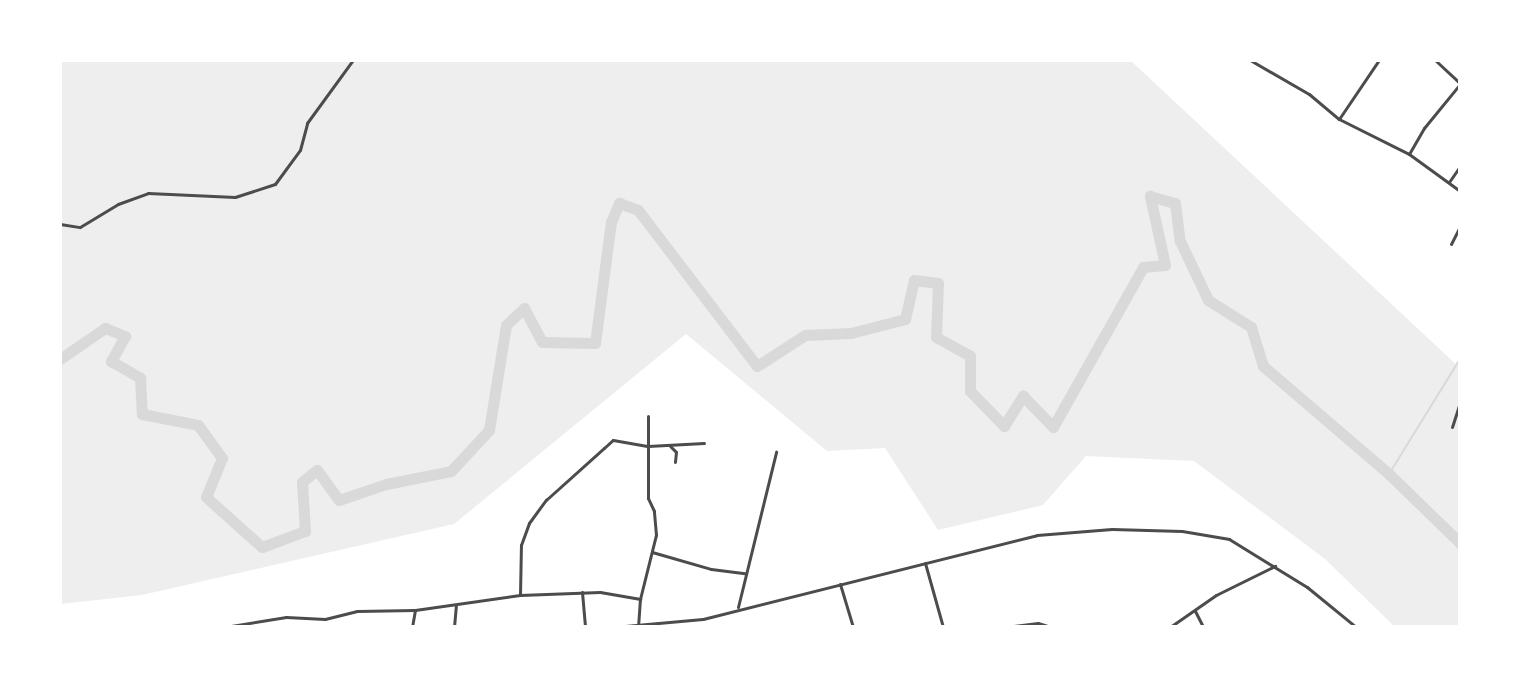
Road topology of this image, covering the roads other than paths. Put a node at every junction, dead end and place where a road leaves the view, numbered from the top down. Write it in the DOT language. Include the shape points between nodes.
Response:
graph roads {
  1 [pos="353,60"];
  2 [pos="1250,60"];
  3 [pos="1379,60"];
  4 [pos="1435,60"];
  5 [pos="1460,83"];
  6 [pos="1339,119"];
  7 [pos="1409,154"];
  8 [pos="1460,166"];
  9 [pos="1449,182"];
  10 [pos="1460,191"];
  11 [pos="60,224"];
  12 [pos="1460,226"];
  13 [pos="1451,244"];
  14 [pos="1460,402"];
  15 [pos="648,416"];
  16 [pos="1452,427"];
  17 [pos="704,443"];
  18 [pos="666,445"];
  19 [pos="648,446"];
  20 [pos="776,452"];
  21 [pos="675,462"];
  22 [pos="652,552"];
  23 [pos="925,563"];
  24 [pos="1275,566"];
  25 [pos="746,573"];
  26 [pos="840,584"];
  27 [pos="582,592"];
  28 [pos="520,595"];
  29 [pos="640,599"];
  30 [pos="456,606"];
  31 [pos="738,609"];
  32 [pos="415,610"];
  33 [pos="1195,611"];
  34 [pos="250,625"];
  35 [pos="637,625"];
  36 [pos="225,627"];
  37 [pos="412,627"];
  38 [pos="454,627"];
  39 [pos="585,627"];
  40 [pos="614,627"];
  41 [pos="853,627"];
  42 [pos="943,627"];
  43 [pos="1006,627"];
  44 [pos="1051,627"];
  45 [pos="1170,627"];
  46 [pos="1203,627"];
  47 [pos="1356,627"];
  1 -- 11 [label="street" via="307,123 300,150 275,184 235,197 148,193 80,227"];
  2 -- 6 [label="street" via="1309,94"];
  3 -- 6 [label="street"];
  4 -- 5 [label="street"];
  5 -- 7 [label="street"];
  6 -- 7 [label="street"];
  7 -- 9 [label="street"];
  8 -- 9 [label="street"];
  9 -- 10 [label="street"];
  12 -- 13 [label="street"];
  14 -- 16 [label="street"];
  15 -- 19 [label="street"];
  17 -- 18 [label="street"];
  18 -- 19 [label="street"];
  18 -- 21 [label="street" via="676,452"];
  19 -- 22 [label="street" via="648,498 656,535"];
  19 -- 28 [label="street" via="613,440 546,500 521,545"];
  20 -- 25 [label="street"];
  22 -- 25 [label="street"];
  22 -- 29 [label="street"];
  23 -- 24 [label="street" via="1037,535 1112,529 1221,536"];
  23 -- 26 [label="street"];
  23 -- 42 [label="street"];
  24 -- 33 [label="street"];
  24 -- 47 [label="street"];
  25 -- 31 [label="street"];
  26 -- 31 [label="street"];
  26 -- 41 [label="street"];
  27 -- 28 [label="street"];
  27 -- 29 [label="street"];
  27 -- 39 [label="street"];
  28 -- 30 [label="street"];
  29 -- 35 [label="street"];
  30 -- 32 [label="street"];
  30 -- 38 [label="street"];
  31 -- 35 [label="street" via="703,619"];
  32 -- 34 [label="street" via="357,611 325,619 286,617"];
  32 -- 37 [label="street"];
  33 -- 45 [label="street"];
  33 -- 46 [label="street"];
  34 -- 36 [label="street"];
  35 -- 40 [label="street"];
  43 -- 44 [label="street"];
}
